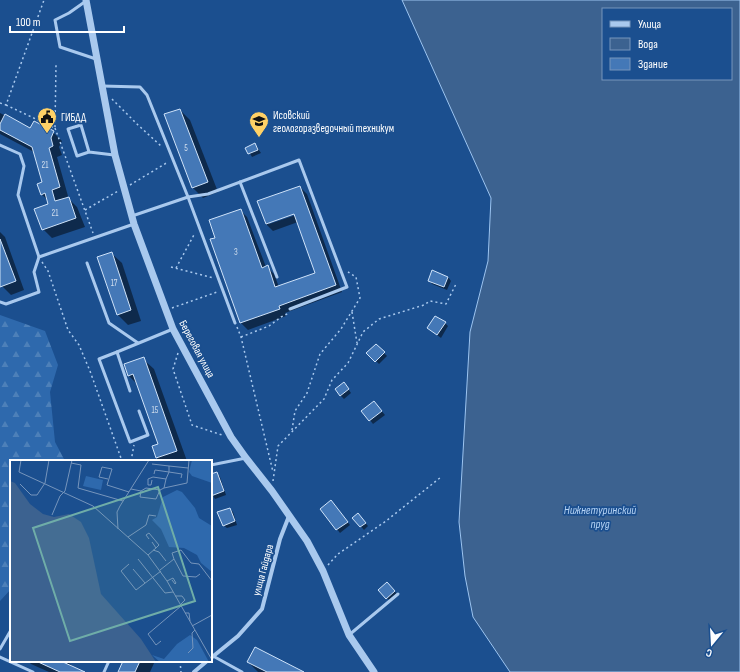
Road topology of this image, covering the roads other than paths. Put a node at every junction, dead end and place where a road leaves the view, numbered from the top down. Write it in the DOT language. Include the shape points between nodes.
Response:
graph roads {
  1 [pos="86,1"];
  2 [pos="97,59"];
  3 [pos="102,88"];
  4 [pos="0,145"];
  5 [pos="89,152"];
  6 [pos="115,155"];
  7 [pos="240,182"];
  8 [pos="188,197"];
  9 [pos="132,216"];
  10 [pos="134,224"];
  11 [pos="39,258"];
  12 [pos="87,263"];
  13 [pos="277,277"];
  14 [pos="0,302"];
  15 [pos="290,309"];
  16 [pos="235,323"];
  17 [pos="173,329"];
  18 [pos="138,343"];
  19 [pos="117,352"];
  20 [pos="130,391"];
  21 [pos="139,411"];
  22 [pos="246,458"];
  23 [pos="212,465"];
  24 [pos="289,515"];
  25 [pos="398,594"];
  26 [pos="10,632"];
  27 [pos="350,635"];
  28 [pos="0,649"];
  29 [pos="0,656"];
  30 [pos="212,657"];
  31 [pos="10,661"];
  32 [pos="12,662"];
  33 [pos="109,662"];
  34 [pos="206,662"];
  35 [pos="33,672"];
  36 [pos="104,672"];
  37 [pos="194,672"];
  38 [pos="242,672"];
  39 [pos="374,672"];
  1 -- 2 [label="street, Береговая улица"];
  1 -- 2 [label="lane" via="55,20 60,47"];
  2 -- 3 [label="street, Береговая улица"];
  3 -- 6 [label="street, Береговая улица"];
  3 -- 8 [label="lane" via="140,87 147,95"];
  4 -- 11 [label="lane" via="20,154 24,166 18,195"];
  5 -- 5 [label="lane" via="77,156 68,129 81,125"];
  5 -- 6 [label="lane"];
  6 -- 9 [label="street, Береговая улица"];
  7 -- 8 [label="lane" via="208,194"];
  7 -- 13 [label="lane"];
  7 -- 15 [label="lane" via="299,160 347,287"];
  8 -- 9 [label="lane"];
  8 -- 16 [label="lane"];
  9 -- 10 [label="street, Береговая улица"];
  10 -- 11 [label="lane"];
  10 -- 17 [label="street, Береговая улица"];
  11 -- 14 [label="lane" via="34,272 39,292 6,304"];
  12 -- 18 [label="lane" via="109,323"];
  17 -- 18 [label="lane"];
  17 -- 22 [label="street, Береговая улица"];
  18 -- 19 [label="lane"];
  19 -- 20 [label="lane"];
  19 -- 21 [label="lane" via="99,360 130,442 148,435"];
  22 -- 23 [label="lane"];
  22 -- 24 [label="street, Береговая улица"];
  24 -- 27 [label="street, Береговая улица" via="307,541"];
  24 -- 30 [label="street, улица Гайдара" via="262,609 238,636"];
  25 -- 27 [label="lane"];
  26 -- 28 [label="lane"];
  27 -- 39 [label="street, Береговая улица"];
  29 -- 31 [label="lane"];
  30 -- 38 [label="lane"];
  32 -- 35 [label="lane"];
  33 -- 36 [label="lane"];
  34 -- 37 [label="street"];
}
